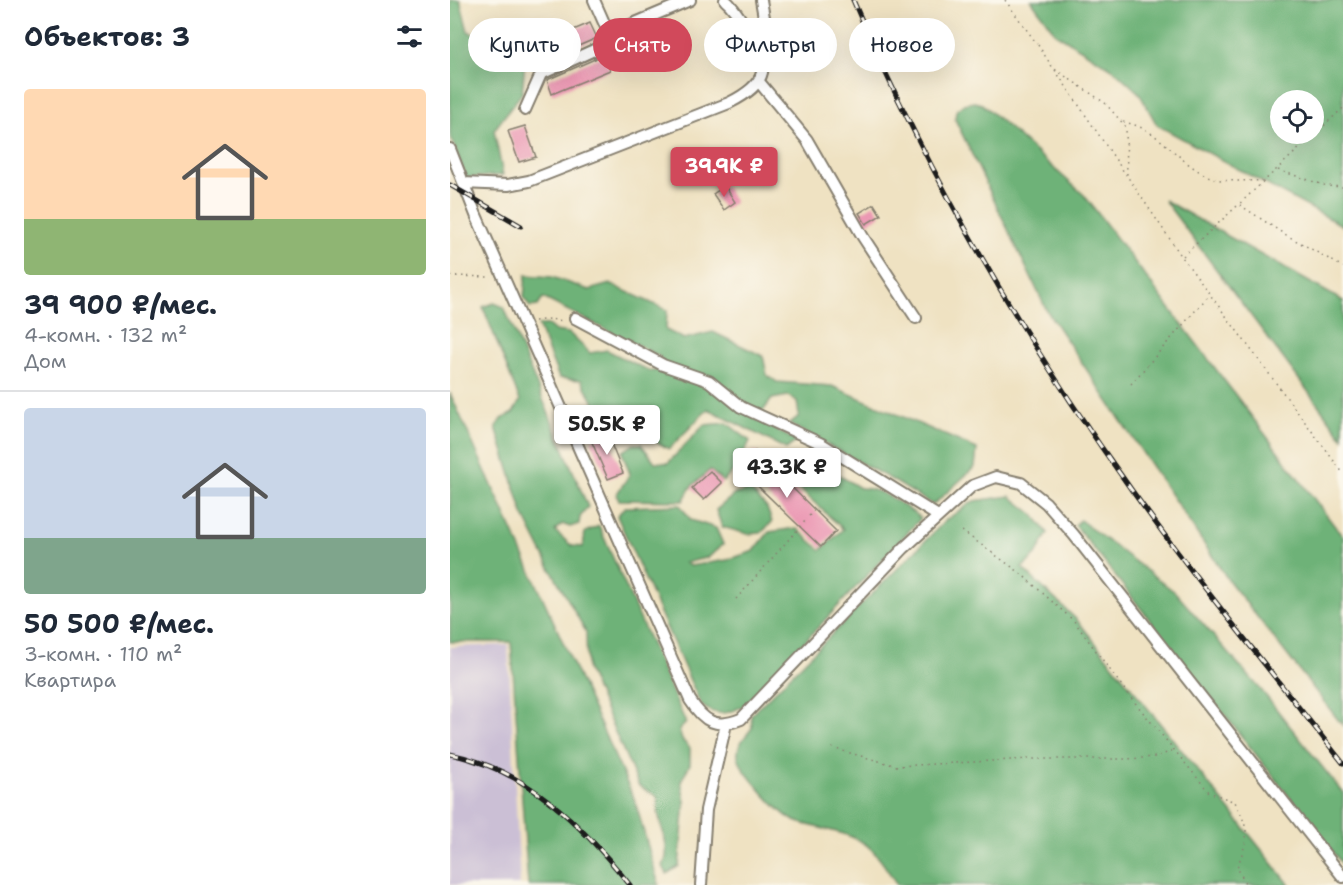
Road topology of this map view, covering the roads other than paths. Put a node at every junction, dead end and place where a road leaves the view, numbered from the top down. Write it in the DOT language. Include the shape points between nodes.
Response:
graph roads {
  1 [pos="594,0"];
  2 [pos="690,0"];
  3 [pos="725,0"];
  4 [pos="761,0"];
  5 [pos="602,18"];
  6 [pos="647,18"];
  7 [pos="738,18"];
  8 [pos="764,18"];
  9 [pos="593,50"];
  10 [pos="762,72"];
  11 [pos="760,83"];
  12 [pos="525,110"];
  13 [pos="450,149"];
  14 [pos="463,183"];
  15 [pos="575,318"];
  16 [pos="916,318"];
  17 [pos="938,516"];
  18 [pos="726,724"];
  19 [pos="1343,877"];
  20 [pos="700,885"];
  1 -- 5 [label="street"];
  2 -- 6 [label="street"];
  3 -- 7 [label="street"];
  4 -- 8 [label="street"];
  9 -- 12 [label="street" via="541,74"];
  10 -- 11 [label="street"];
  11 -- 14 [label="street" via="729,103 530,181 508,185"];
  11 -- 16 [label="street" via="807,140"];
  13 -- 14 [label="street"];
  14 -- 18 [label="street" via="690,700 710,721"];
  15 -- 17 [label="street" via="663,365 709,381 741,407 820,443"];
  17 -- 18 [label="street" via="741,719"];
  17 -- 19 [label="street" via="972,486 987,479 1014,479 1036,494 1106,575"];
  18 -- 20 [label="street" via="706,810"];
}
